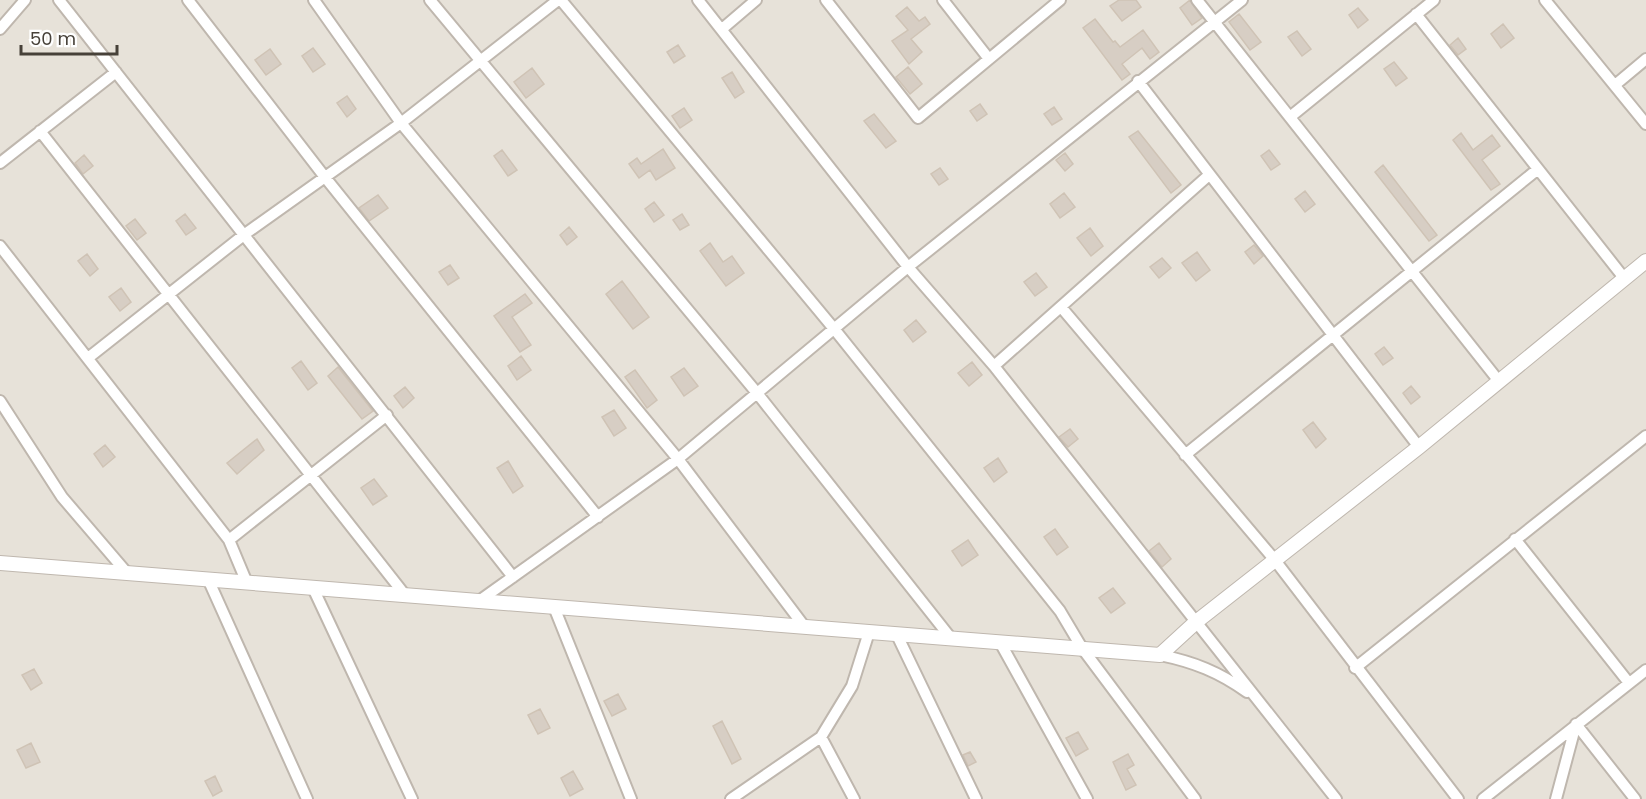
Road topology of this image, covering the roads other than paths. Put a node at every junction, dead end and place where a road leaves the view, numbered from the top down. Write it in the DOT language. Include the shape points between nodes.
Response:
graph roads {
  1 [pos="25,0"];
  2 [pos="59,0"];
  3 [pos="189,0"];
  4 [pos="314,0"];
  5 [pos="430,0"];
  6 [pos="560,0"];
  7 [pos="698,0"];
  8 [pos="756,0"];
  9 [pos="826,0"];
  10 [pos="942,0"];
  11 [pos="1060,0"];
  12 [pos="1197,0"];
  13 [pos="1242,0"];
  14 [pos="1434,0"];
  15 [pos="1545,0"];
  16 [pos="1416,14"];
  17 [pos="1214,21"];
  18 [pos="0,29"];
  19 [pos="722,29"];
  20 [pos="989,59"];
  21 [pos="1646,59"];
  22 [pos="479,62"];
  23 [pos="116,72"];
  24 [pos="1138,81"];
  25 [pos="1615,84"];
  26 [pos="1290,117"];
  27 [pos="401,123"];
  28 [pos="1646,124"];
  29 [pos="40,131"];
  30 [pos="0,163"];
  31 [pos="1538,169"];
  32 [pos="1209,175"];
  33 [pos="324,176"];
  34 [pos="245,234"];
  35 [pos="0,246"];
  36 [pos="1646,261"];
  37 [pos="908,267"];
  38 [pos="1412,271"];
  39 [pos="1624,278"];
  40 [pos="169,294"];
  41 [pos="1061,307"];
  42 [pos="835,330"];
  43 [pos="1332,335"];
  44 [pos="88,358"];
  45 [pos="994,366"];
  46 [pos="1498,380"];
  47 [pos="757,393"];
  48 [pos="0,401"];
  49 [pos="387,415"];
  50 [pos="1646,436"];
  51 [pos="1419,447"];
  52 [pos="1185,455"];
  53 [pos="678,459"];
  54 [pos="312,474"];
  55 [pos="598,517"];
  56 [pos="1515,539"];
  57 [pos="228,540"];
  58 [pos="1274,559"];
  59 [pos="0,563"];
  60 [pos="127,573"];
  61 [pos="513,577"];
  62 [pos="208,579"];
  63 [pos="247,583"];
  64 [pos="313,588"];
  65 [pos="405,595"];
  66 [pos="479,601"];
  67 [pos="554,607"];
  68 [pos="1196,622"];
  69 [pos="804,626"];
  70 [pos="869,632"];
  71 [pos="897,635"];
  72 [pos="950,637"];
  73 [pos="1001,644"];
  74 [pos="1082,648"];
  75 [pos="1160,655"];
  76 [pos="1355,668"];
  77 [pos="1646,670"];
  78 [pos="1629,683"];
  79 [pos="1259,701"];
  80 [pos="1576,724"];
  81 [pos="821,737"];
  82 [pos="749,794"];
  83 [pos="307,799"];
  84 [pos="412,799"];
  85 [pos="631,799"];
  86 [pos="731,799"];
  87 [pos="854,799"];
  88 [pos="976,799"];
  89 [pos="1087,799"];
  90 [pos="1195,799"];
  91 [pos="1336,799"];
  92 [pos="1458,799"];
  93 [pos="1483,799"];
  94 [pos="1556,799"];
  95 [pos="1635,799"];
  1 -- 18 [label="street"];
  2 -- 23 [label="street"];
  3 -- 33 [label="street"];
  4 -- 27 [label="street"];
  5 -- 22 [label="street"];
  6 -- 22 [label="street"];
  6 -- 42 [label="street"];
  7 -- 19 [label="street"];
  8 -- 19 [label="street"];
  9 -- 20 [label="street" via="918,118"];
  10 -- 20 [label="street"];
  11 -- 20 [label="street"];
  12 -- 17 [label="street"];
  13 -- 17 [label="street"];
  14 -- 16 [label="street"];
  15 -- 25 [label="street"];
  16 -- 26 [label="street"];
  16 -- 31 [label="street"];
  17 -- 24 [label="street"];
  17 -- 26 [label="street"];
  19 -- 37 [label="street"];
  21 -- 25 [label="street"];
  22 -- 27 [label="street"];
  22 -- 47 [label="street"];
  23 -- 29 [label="street"];
  23 -- 34 [label="street"];
  24 -- 32 [label="street"];
  24 -- 37 [label="street"];
  25 -- 28 [label="street"];
  26 -- 38 [label="street"];
  27 -- 33 [label="street"];
  27 -- 53 [label="street"];
  29 -- 30 [label="street"];
  29 -- 40 [label="street"];
  31 -- 38 [label="street"];
  31 -- 39 [label="street"];
  32 -- 41 [label="street"];
  32 -- 43 [label="street"];
  33 -- 34 [label="street"];
  33 -- 55 [label="street"];
  34 -- 40 [label="street"];
  34 -- 49 [label="street"];
  35 -- 44 [label="street"];
  36 -- 39 [label="street"];
  37 -- 42 [label="street"];
  37 -- 45 [label="street"];
  38 -- 43 [label="street"];
  38 -- 46 [label="street"];
  39 -- 46 [label="street"];
  40 -- 44 [label="street"];
  40 -- 54 [label="street"];
  41 -- 45 [label="street"];
  41 -- 52 [label="street"];
  42 -- 47 [label="street"];
  42 -- 74 [label="street" via="1060,612"];
  43 -- 51 [label="street"];
  43 -- 52 [label="street"];
  44 -- 57 [label="street"];
  45 -- 68 [label="street"];
  46 -- 51 [label="street"];
  47 -- 53 [label="street"];
  47 -- 72 [label="street"];
  48 -- 60 [label="street" via="62,497"];
  49 -- 54 [label="street"];
  49 -- 61 [label="street"];
  50 -- 56 [label="street"];
  51 -- 58 [label="street"];
  52 -- 58 [label="street"];
  53 -- 55 [label="street"];
  53 -- 69 [label="street"];
  54 -- 57 [label="street"];
  54 -- 65 [label="street"];
  55 -- 61 [label="street"];
  56 -- 76 [label="street"];
  56 -- 78 [label="street"];
  57 -- 63 [label="street"];
  58 -- 68 [label="street"];
  58 -- 76 [label="street"];
  59 -- 60 [label="street"];
  60 -- 62 [label="street"];
  61 -- 66 [label="street"];
  62 -- 63 [label="street"];
  62 -- 83 [label="street"];
  63 -- 64 [label="street"];
  64 -- 65 [label="street"];
  64 -- 84 [label="street"];
  65 -- 66 [label="street"];
  66 -- 67 [label="street"];
  67 -- 69 [label="street"];
  67 -- 85 [label="street"];
  68 -- 75 [label="street"];
  68 -- 79 [label="street"];
  69 -- 70 [label="street"];
  70 -- 71 [label="street"];
  70 -- 81 [label="street" via="852,686"];
  71 -- 72 [label="street"];
  71 -- 88 [label="street"];
  72 -- 73 [label="street"];
  73 -- 74 [label="street"];
  73 -- 89 [label="street"];
  74 -- 75 [label="street"];
  74 -- 90 [label="street"];
  75 -- 79 [label="street" via="1196,662 1226,677"];
  76 -- 92 [label="street"];
  77 -- 78 [label="street"];
  78 -- 80 [label="street"];
  79 -- 91 [label="street"];
  80 -- 93 [label="street"];
  80 -- 94 [label="street"];
  80 -- 95 [label="street"];
  81 -- 82 [label="street"];
  81 -- 87 [label="street"];
  82 -- 86 [label="street"];
}
